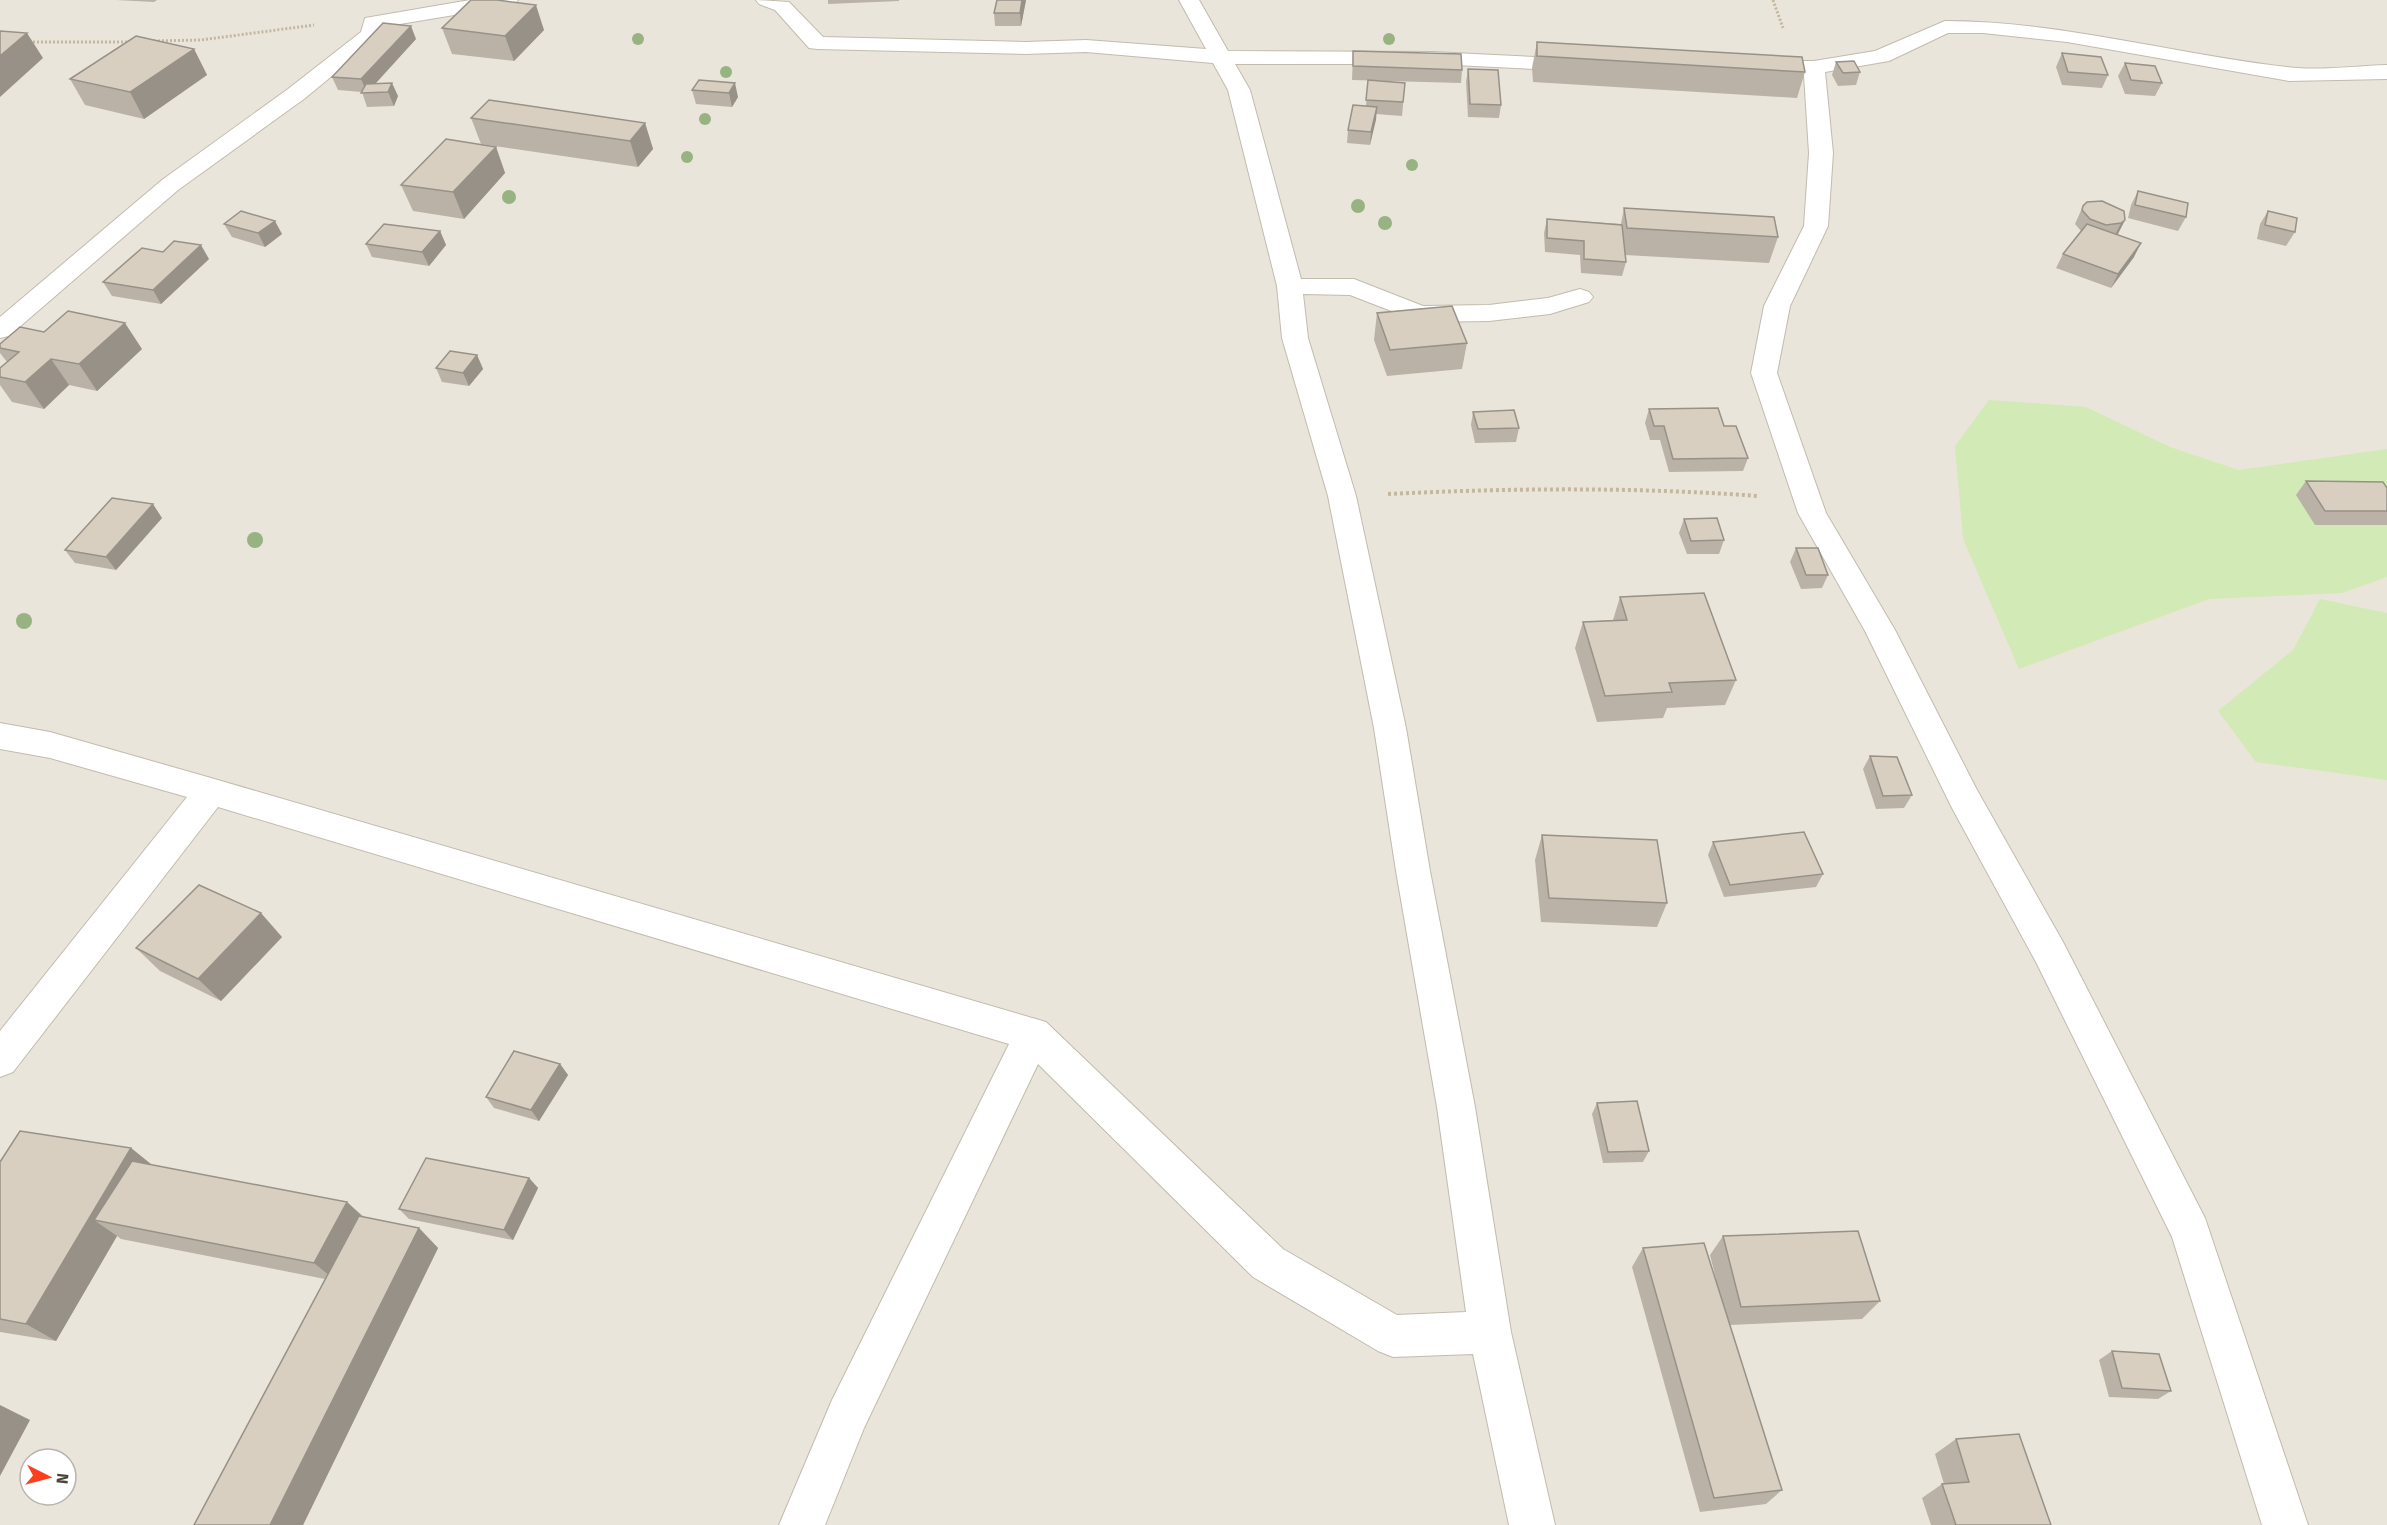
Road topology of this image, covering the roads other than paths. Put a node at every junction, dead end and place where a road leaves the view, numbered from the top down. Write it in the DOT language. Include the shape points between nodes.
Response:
graph roads {
  1 [pos="402,0"];
  2 [pos="508,0"];
  3 [pos="766,0"];
  4 [pos="1190,0"];
  5 [pos="1956,6"];
  6 [pos="372,22"];
  7 [pos="1945,27"];
  8 [pos="1220,57"];
  9 [pos="1598,66"];
  10 [pos="1742,68"];
  11 [pos="1814,69"];
  12 [pos="2387,72"];
  13 [pos="1290,286"];
  14 [pos="1580,297"];
  15 [pos="0,330"];
  16 [pos="0,736"];
  17 [pos="211,791"];
  18 [pos="1033,1034"];
  19 [pos="0,1060"];
  20 [pos="1490,1332"];
  21 [pos="802,1525"];
  22 [pos="1532,1525"];
  23 [pos="2285,1525"];
  1 -- 6 [label="street"];
  2 -- 6 [label="street"];
  3 -- 8 [label="street" via="782,6 817,44 1086,46"];
  4 -- 8 [label="street"];
  5 -- 7 [label="street" via="1944,17"];
  6 -- 15 [label="street" via="372,34 170,185"];
  7 -- 11 [label="street" via="1881,56"];
  7 -- 12 [label="street" via="2067,36 2289,74"];
  8 -- 9 [label="street" via="1433,58"];
  8 -- 13 [label="street" via="1239,90"];
  10 -- 11 [label="street"];
  11 -- 23 [label="street" via="1821,153 1816,226 1777,306 1764,373 1812,513 1880,630 2191,1232"];
  13 -- 14 [label="street" via="1354,287 1420,314 1489,313 1550,306"];
  13 -- 20 [label="street" via="1295,338 1342,496 1390,728 1456,1107"];
  16 -- 17 [label="street" via="50,745"];
  17 -- 18 [label="street"];
  17 -- 19 [label="street"];
  18 -- 20 [label="street" via="1268,1263 1393,1336"];
  18 -- 21 [label="street" via="847,1414"];
  20 -- 22 [label="street"];
}
